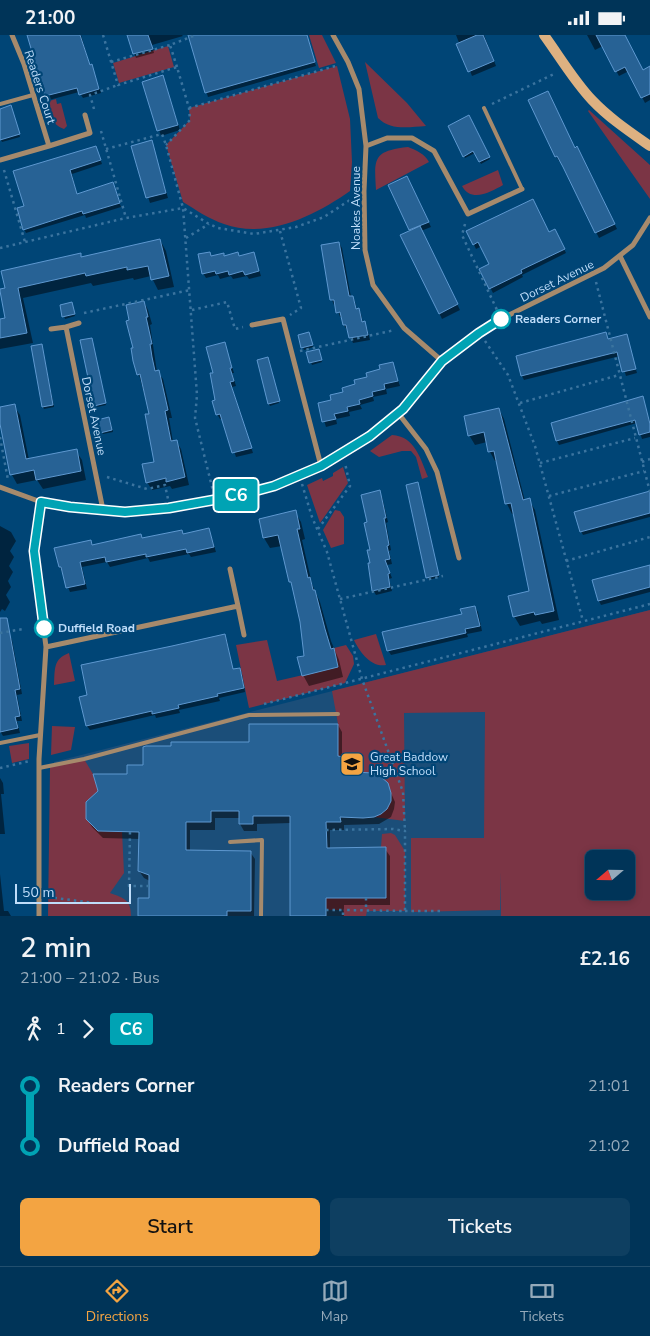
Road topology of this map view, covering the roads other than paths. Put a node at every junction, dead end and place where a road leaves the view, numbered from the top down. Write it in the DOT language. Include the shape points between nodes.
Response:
graph roads {
  1 [pos="12,35"];
  2 [pos="333,35"];
  3 [pos="544,35"];
  4 [pos="33,95"];
  5 [pos="0,104"];
  6 [pos="484,109"];
  7 [pos="85,115"];
  8 [pos="48,146"];
  9 [pos="366,146"];
  10 [pos="650,146"];
  11 [pos="0,160"];
  12 [pos="522,189"];
  13 [pos="650,217"];
  14 [pos="620,256"];
  15 [pos="650,317"];
  16 [pos="79,323"];
  17 [pos="252,325"];
  18 [pos="66,327"];
  19 [pos="51,329"];
  20 [pos="442,361"];
  21 [pos="398,413"];
  22 [pos="321,466"];
  23 [pos="0,487"];
  24 [pos="41,502"];
  25 [pos="103,510"];
  26 [pos="459,558"];
  27 [pos="230,569"];
  28 [pos="238,606"];
  29 [pos="244,635"];
  30 [pos="46,647"];
  31 [pos="338,714"];
  32 [pos="40,735"];
  33 [pos="0,743"];
  34 [pos="39,769"];
  35 [pos="230,841"];
  36 [pos="39,916"];
  37 [pos="260,916"];
  1 -- 4 [label="street, Readers Court"];
  2 -- 9 [label="street, Noakes Avenue" via="359,89"];
  3 -- 10 [label="street" via="592,100"];
  4 -- 5 [label="lane"];
  4 -- 8 [label="street, Readers Court"];
  6 -- 12 [label="lane"];
  7 -- 8 [label="street" via="90,133"];
  8 -- 11 [label="street"];
  9 -- 12 [label="street" via="387,137 412,138 434,151 468,213"];
  9 -- 20 [label="street, Noakes Avenue" via="365,250 373,285 404,329"];
  13 -- 14 [label="street, Dorset Avenue" via="633,245"];
  14 -- 15 [label="street"];
  14 -- 20 [label="street, Dorset Avenue" via="604,268 501,319"];
  16 -- 18 [label="street"];
  17 -- 22 [label="street" via="283,319"];
  18 -- 19 [label="street"];
  18 -- 25 [label="street, Dorset Avenue"];
  20 -- 21 [label="street, Dorset Avenue"];
  21 -- 22 [label="street, Dorset Avenue" via="370,436"];
  21 -- 26 [label="street" via="426,449 438,472"];
  22 -- 25 [label="street, Dorset Avenue" via="274,486 236,496 169,508 125,512"];
  23 -- 24 [label="street, Dorset Avenue"];
  24 -- 25 [label="street, Dorset Avenue"];
  24 -- 30 [label="street" via="34,551"];
  27 -- 28 [label="street"];
  28 -- 29 [label="street"];
  28 -- 30 [label="street"];
  30 -- 32 [label="street"];
  31 -- 34 [label="lane" via="249,715"];
  32 -- 33 [label="lane"];
  32 -- 34 [label="street"];
  34 -- 36 [label="street"];
  35 -- 37 [label="lane" via="262,840"];
}
